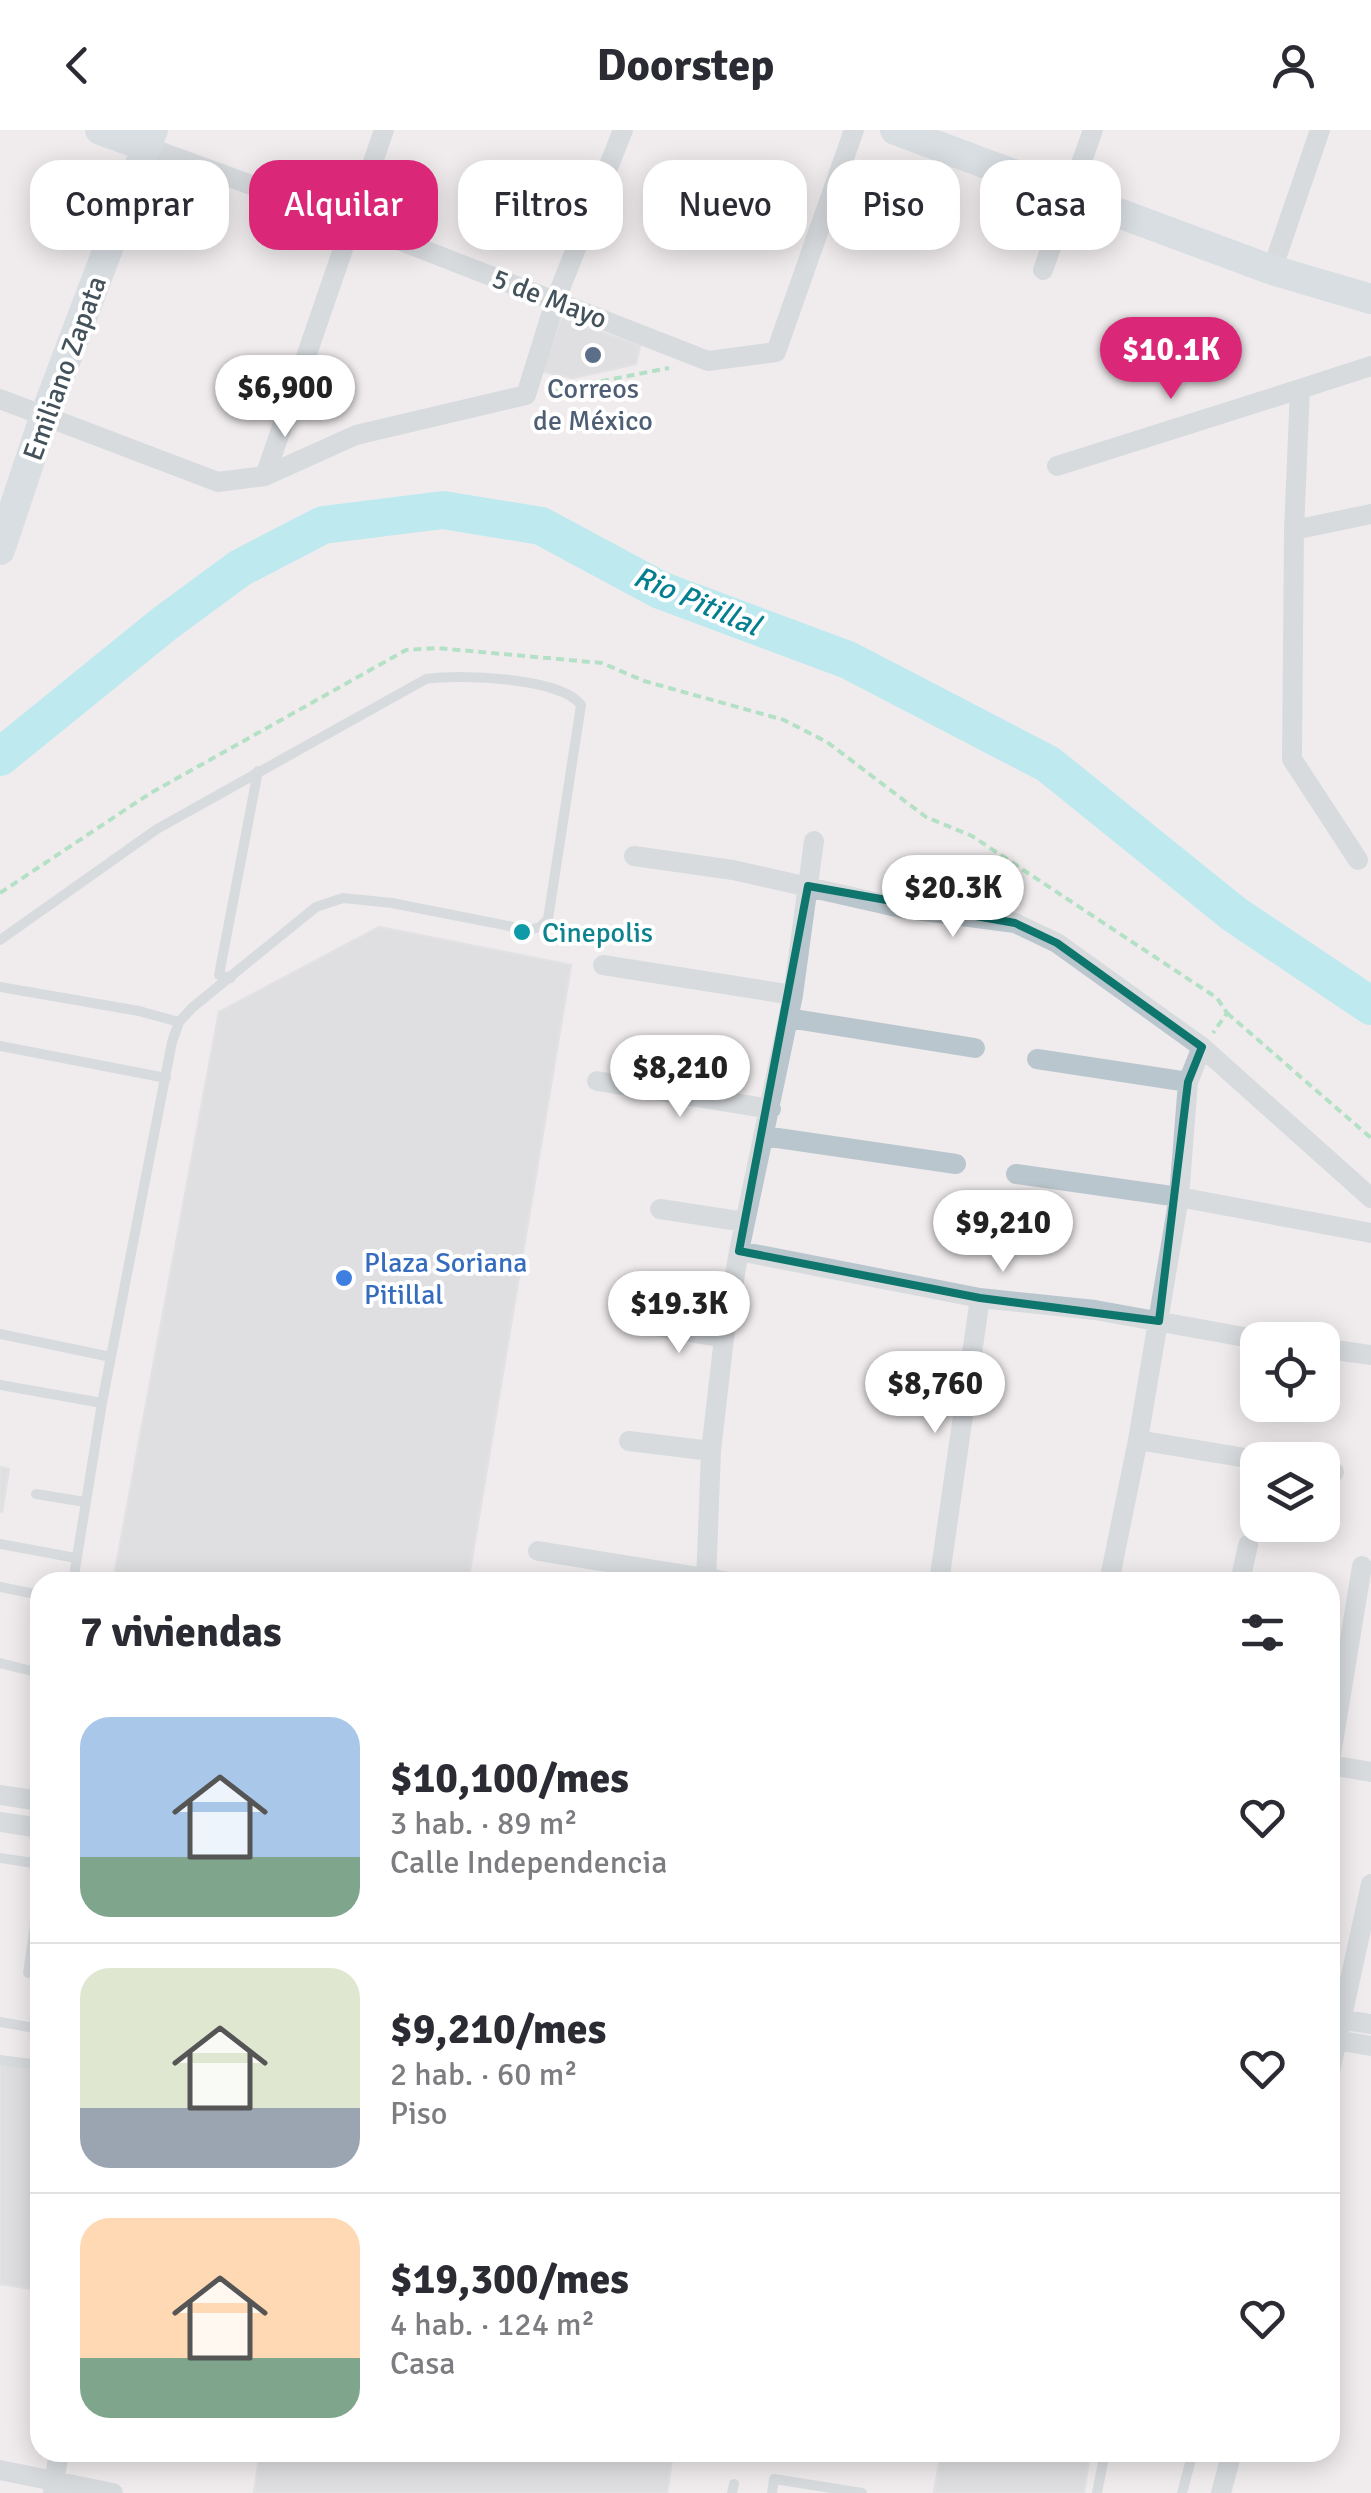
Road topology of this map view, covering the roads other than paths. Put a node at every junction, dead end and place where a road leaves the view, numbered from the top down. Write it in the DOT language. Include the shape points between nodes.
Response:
graph roads {
  1 [pos="100,130"];
  2 [pos="384,130"];
  3 [pos="623,130"];
  4 [pos="854,130"];
  5 [pos="895,130"];
  6 [pos="1093,130"];
  7 [pos="1320,130"];
  8 [pos="150,139"];
  9 [pos="373,160"];
  10 [pos="1082,160"];
  11 [pos="980,161"];
  12 [pos="249,180"];
  13 [pos="1121,212"];
  14 [pos="340,250"];
  15 [pos="426,250"];
  16 [pos="1050,250"];
  17 [pos="1043,270"];
  18 [pos="1272,270"];
  19 [pos="1370,298"];
  20 [pos="556,300"];
  21 [pos="1371,366"];
  22 [pos="1300,388"];
  23 [pos="0,399"];
  24 [pos="45,415"];
  25 [pos="1057,466"];
  26 [pos="264,476"];
  27 [pos="1371,514"];
  28 [pos="1294,530"];
  29 [pos="0,550"];
  30 [pos="258,771"];
  31 [pos="814,841"];
  32 [pos="634,856"];
  33 [pos="1358,860"];
  34 [pos="808,886"];
  35 [pos="0,940"];
  36 [pos="603,964"];
  37 [pos="231,978"];
  38 [pos="0,988"];
  39 [pos="793,995"];
  40 [pos="788,1018"];
  41 [pos="179,1022"];
  42 [pos="0,1046"];
  43 [pos="1202,1046"];
  44 [pos="975,1048"];
  45 [pos="1038,1059"];
  46 [pos="166,1078"];
  47 [pos="597,1082"];
  48 [pos="1188,1082"];
  49 [pos="771,1109"];
  50 [pos="764,1136"];
  51 [pos="956,1164"];
  52 [pos="1016,1174"];
  53 [pos="1179,1196"];
  54 [pos="1371,1198"];
  55 [pos="660,1209"];
  56 [pos="745,1222"];
  57 [pos="1371,1233"];
  58 [pos="739,1251"];
  59 [pos="980,1298"];
  60 [pos="1159,1321"];
  61 [pos="642,1324"];
  62 [pos="0,1334"];
  63 [pos="1240,1336"];
  64 [pos="724,1338"];
  65 [pos="1340,1351"];
  66 [pos="1371,1355"];
  67 [pos="111,1357"];
  68 [pos="0,1385"];
  69 [pos="102,1403"];
  70 [pos="1138,1440"];
  71 [pos="629,1441"];
  72 [pos="711,1452"];
  73 [pos="1240,1457"];
  74 [pos="36,1494"];
  75 [pos="85,1502"];
  76 [pos="0,1544"];
  77 [pos="1248,1546"];
  78 [pos="538,1551"];
  79 [pos="76,1558"];
  80 [pos="1362,1566"];
  81 [pos="74,1572"];
  82 [pos="660,1572"];
  83 [pos="706,1572"];
  84 [pos="941,1572"];
  85 [pos="1111,1572"];
  86 [pos="1242,1572"];
  87 [pos="0,1587"];
  88 [pos="30,1592"];
  89 [pos="0,1664"];
  90 [pos="30,1671"];
  91 [pos="1340,1701"];
  92 [pos="1340,1765"];
  93 [pos="1371,1772"];
  94 [pos="0,1795"];
  95 [pos="30,1800"];
  96 [pos="0,1822"];
  97 [pos="30,1826"];
  98 [pos="0,1858"];
  99 [pos="30,1862"];
  100 [pos="1371,1884"];
  101 [pos="30,1960"];
  102 [pos="28,1974"];
  103 [pos="1340,2009"];
  104 [pos="0,2022"];
  105 [pos="1371,2024"];
  106 [pos="30,2027"];
  107 [pos="1340,2028"];
  108 [pos="1340,2031"];
  109 [pos="1371,2046"];
  110 [pos="0,2060"];
  111 [pos="30,2064"];
  112 [pos="57,2462"];
  113 [pos="1102,2462"];
  114 [pos="1190,2462"];
  115 [pos="1229,2462"];
  116 [pos="0,2470"];
  117 [pos="53,2487"];
  118 [pos="113,2493"];
  119 [pos="772,2493"];
  120 [pos="862,2493"];
  121 [pos="1097,2493"];
  122 [pos="1182,2493"];
  123 [pos="1221,2493"];
  1 -- 8 [label="street, 5 de Mayo"];
  2 -- 9 [label="street"];
  3 -- 20 [label="street"];
  4 -- 20 [label="street, 5 de Mayo" via="776,352 708,361"];
  5 -- 11 [label="street"];
  6 -- 10 [label="street"];
  7 -- 18 [label="street"];
  8 -- 12 [label="street, 5 de Mayo"];
  8 -- 24 [label="street, Emiliano Zapata"];
  13 -- 18 [label="street"];
  14 -- 26 [label="street"];
  15 -- 20 [label="street, 5 de Mayo"];
  16 -- 17 [label="street"];
  18 -- 19 [label="street"];
  20 -- 26 [label="street" via="526,395 356,434"];
  21 -- 22 [label="street"];
  22 -- 25 [label="street"];
  22 -- 28 [label="street"];
  23 -- 24 [label="street"];
  24 -- 26 [label="street" via="218,482"];
  24 -- 29 [label="street, Emiliano Zapata"];
  27 -- 28 [label="street"];
  28 -- 33 [label="street" via="1292,759"];
  30 -- 35 [label="lane" via="157,829"];
  30 -- 37 [label="lane" via="219,975"];
  30 -- 37 [label="lane" via="426,679 529,684 563,690 580,704 548,918 540,926 529,930 343,898 316,907"];
  31 -- 34 [label="street"];
  32 -- 34 [label="street"];
  34 -- 39 [label="street"];
  34 -- 43 [label="street" via="1015,924 1057,943"];
  36 -- 39 [label="street"];
  37 -- 41 [label="lane"];
  38 -- 41 [label="lane"];
  39 -- 40 [label="street"];
  40 -- 44 [label="street"];
  40 -- 49 [label="street"];
  41 -- 46 [label="lane"];
  42 -- 46 [label="lane"];
  43 -- 48 [label="street"];
  43 -- 54 [label="street"];
  45 -- 48 [label="street"];
  46 -- 67 [label="lane"];
  47 -- 49 [label="street"];
  48 -- 53 [label="street"];
  49 -- 50 [label="street"];
  50 -- 51 [label="street"];
  50 -- 56 [label="street"];
  52 -- 53 [label="street"];
  53 -- 57 [label="street"];
  53 -- 60 [label="street"];
  55 -- 56 [label="street"];
  56 -- 58 [label="street"];
  58 -- 59 [label="street"];
  58 -- 64 [label="street"];
  59 -- 60 [label="street"];
  59 -- 84 [label="street"];
  60 -- 63 [label="street"];
  60 -- 70 [label="street"];
  61 -- 64 [label="street"];
  62 -- 67 [label="lane"];
  64 -- 72 [label="street"];
  65 -- 66 [label="street"];
  67 -- 69 [label="lane"];
  68 -- 69 [label="lane"];
  69 -- 75 [label="lane"];
  70 -- 73 [label="street"];
  70 -- 85 [label="street"];
  71 -- 72 [label="street"];
  72 -- 83 [label="street"];
  74 -- 75 [label="lane"];
  75 -- 79 [label="lane"];
  76 -- 79 [label="lane"];
  77 -- 86 [label="street"];
  78 -- 82 [label="street"];
  79 -- 81 [label="lane"];
  80 -- 91 [label="street"];
  87 -- 88 [label="lane"];
  89 -- 90 [label="lane"];
  92 -- 93 [label="street"];
  94 -- 95 [label="street"];
  96 -- 97 [label="street"];
  98 -- 99 [label="lane"];
  100 -- 103 [label="street"];
  101 -- 102 [label="lane"];
  104 -- 106 [label="lane"];
  105 -- 107 [label="street"];
  108 -- 109 [label="street"];
  110 -- 111 [label="lane"];
  112 -- 117 [label="street"];
  113 -- 121 [label="lane"];
  114 -- 122 [label="lane"];
  115 -- 123 [label="street"];
  116 -- 117 [label="street"];
  117 -- 118 [label="street"];
  119 -- 120 [label="lane" via="774,2478"];
}
